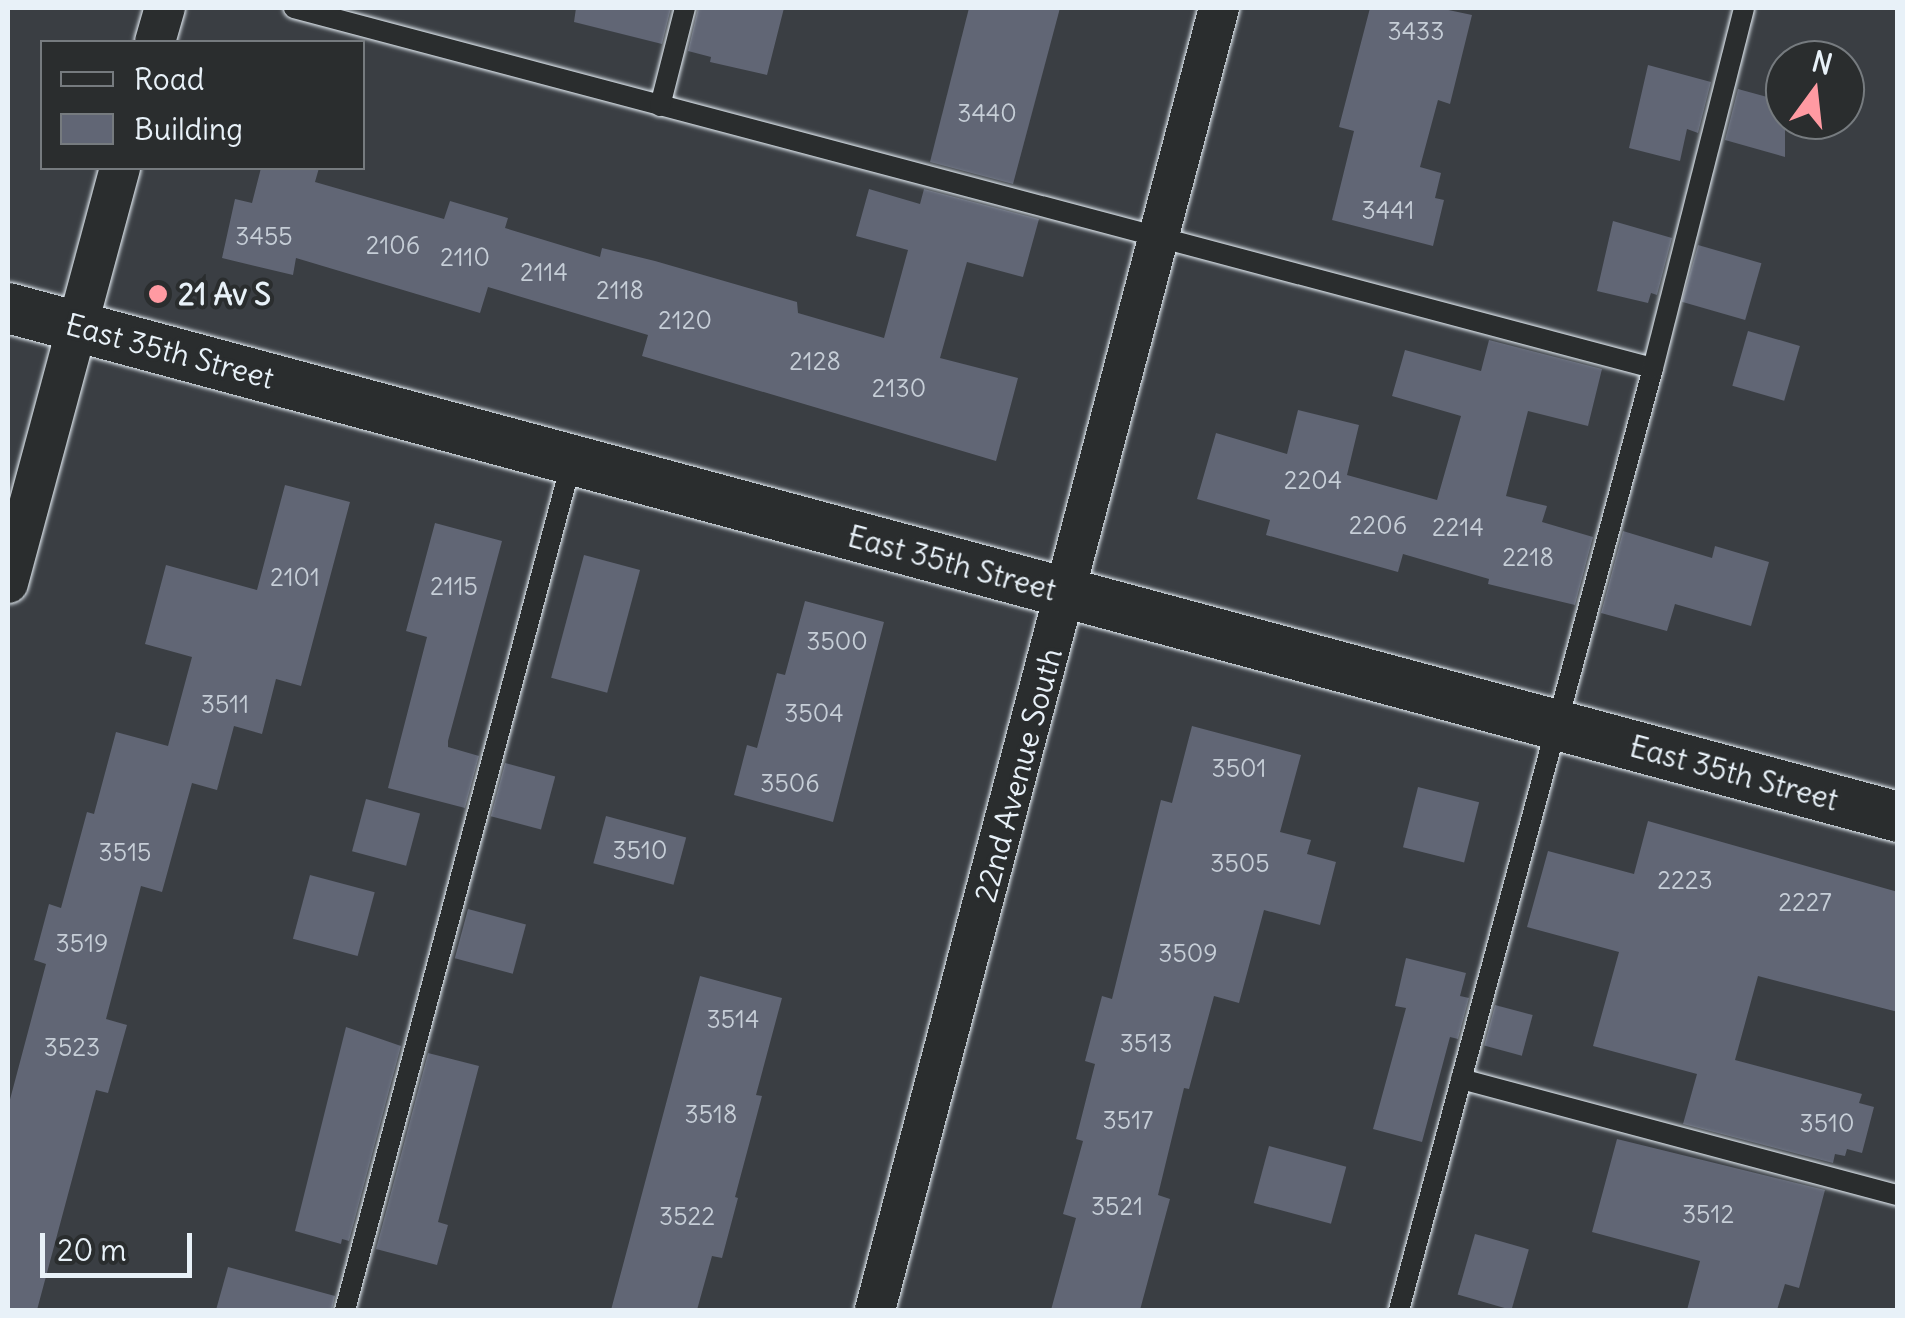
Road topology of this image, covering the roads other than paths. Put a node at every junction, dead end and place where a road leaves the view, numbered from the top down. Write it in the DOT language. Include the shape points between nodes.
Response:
graph roads {
  1 [pos="165,8"];
  2 [pos="294,8"];
  3 [pos="685,8"];
  4 [pos="1219,8"];
  5 [pos="1744,8"];
  6 [pos="157,40"];
  7 [pos="660,106"];
  8 [pos="119,170"];
  9 [pos="1160,239"];
  10 [pos="8,308"];
  11 [pos="76,325"];
  12 [pos="1653,368"];
  13 [pos="572,460"];
  14 [pos="8,583"];
  15 [pos="1067,594"];
  16 [pos="1556,726"];
  17 [pos="1898,817"];
  18 [pos="1460,1079"];
  19 [pos="1898,1195"];
  20 [pos="345,1310"];
  21 [pos="875,1310"];
  22 [pos="1399,1310"];
  1 -- 6 [label="street"];
  2 -- 7 [label="lane"];
  3 -- 7 [label="lane"];
  4 -- 9 [label="street, 22nd Avenue South"];
  5 -- 12 [label="lane"];
  7 -- 9 [label="lane"];
  8 -- 11 [label="street"];
  9 -- 12 [label="lane"];
  9 -- 15 [label="street, 22nd Avenue South"];
  10 -- 11 [label="street, East 35th Street"];
  11 -- 13 [label="street, East 35th Street"];
  11 -- 14 [label="street"];
  12 -- 16 [label="lane"];
  13 -- 15 [label="street, East 35th Street"];
  13 -- 20 [label="lane"];
  15 -- 16 [label="street, East 35th Street"];
  15 -- 21 [label="street, 22nd Avenue South"];
  16 -- 17 [label="street, East 35th Street"];
  16 -- 18 [label="lane"];
  18 -- 19 [label="lane"];
  18 -- 22 [label="lane"];
}
